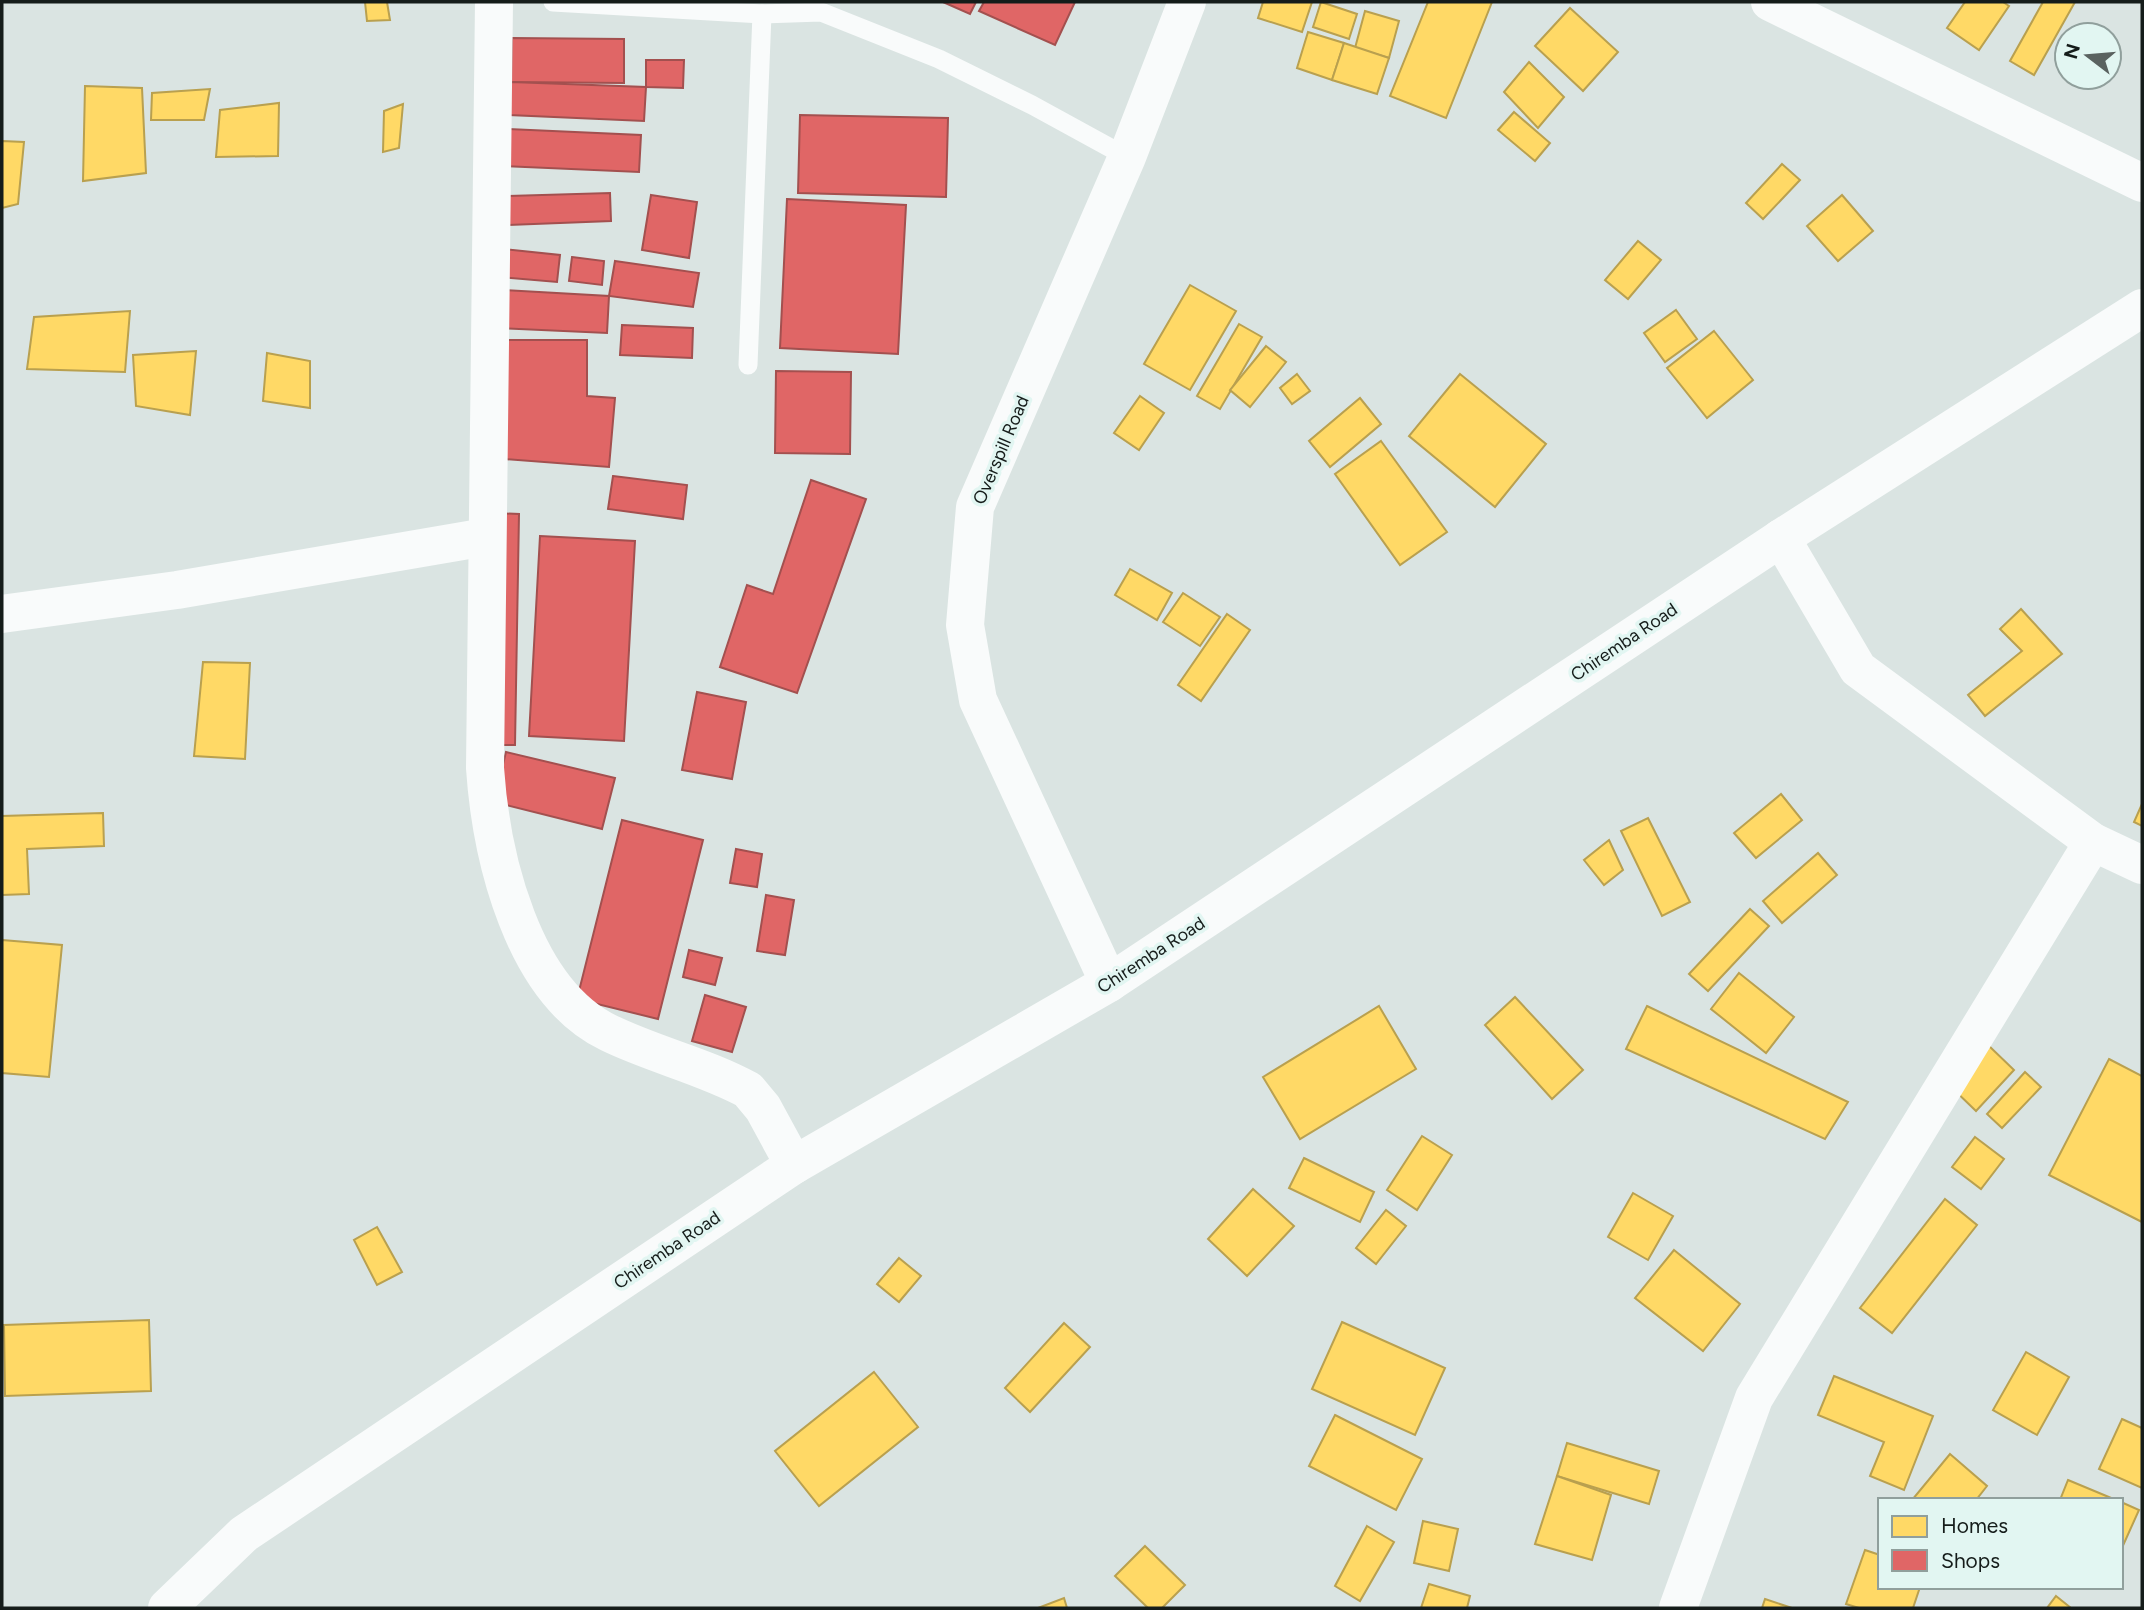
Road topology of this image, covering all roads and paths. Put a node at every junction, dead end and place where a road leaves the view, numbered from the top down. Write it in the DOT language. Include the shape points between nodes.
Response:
graph roads {
  1 [pos="494,2"];
  2 [pos="553,2"];
  3 [pos="1187,2"];
  4 [pos="1773,2"];
  5 [pos="819,7"];
  6 [pos="762,14"];
  7 [pos="1127,157"];
  8 [pos="2142,183"];
  9 [pos="2142,308"];
  10 [pos="748,365"];
  11 [pos="485,537"];
  12 [pos="1781,538"];
  13 [pos="2,614"];
  14 [pos="2093,842"];
  15 [pos="2142,865"];
  16 [pos="1109,983"];
  17 [pos="794,1165"];
  18 [pos="167,1608"];
  19 [pos="1678,1608"];
  1 -- 11 [label="street"];
  2 -- 6 [label="lane"];
  3 -- 7 [label="street, Overspill Road"];
  4 -- 8 [label="street"];
  5 -- 6 [label="lane"];
  5 -- 7 [label="lane" via="939,59"];
  6 -- 10 [label="lane"];
  7 -- 16 [label="street, Overspill Road" via="975,507 965,625 978,700"];
  9 -- 12 [label="street, Chiremba Road"];
  11 -- 13 [label="street" via="177,590"];
  11 -- 17 [label="street" via="488,809 512,903 537,961 559,996 583,1019 748,1090"];
  12 -- 14 [label="street" via="1858,669"];
  12 -- 16 [label="street, Chiremba Road"];
  14 -- 15 [label="street"];
  14 -- 19 [label="street" via="1754,1398"];
  16 -- 17 [label="street, Chiremba Road"];
  17 -- 18 [label="street, Chiremba Road" via="244,1534"];
}
